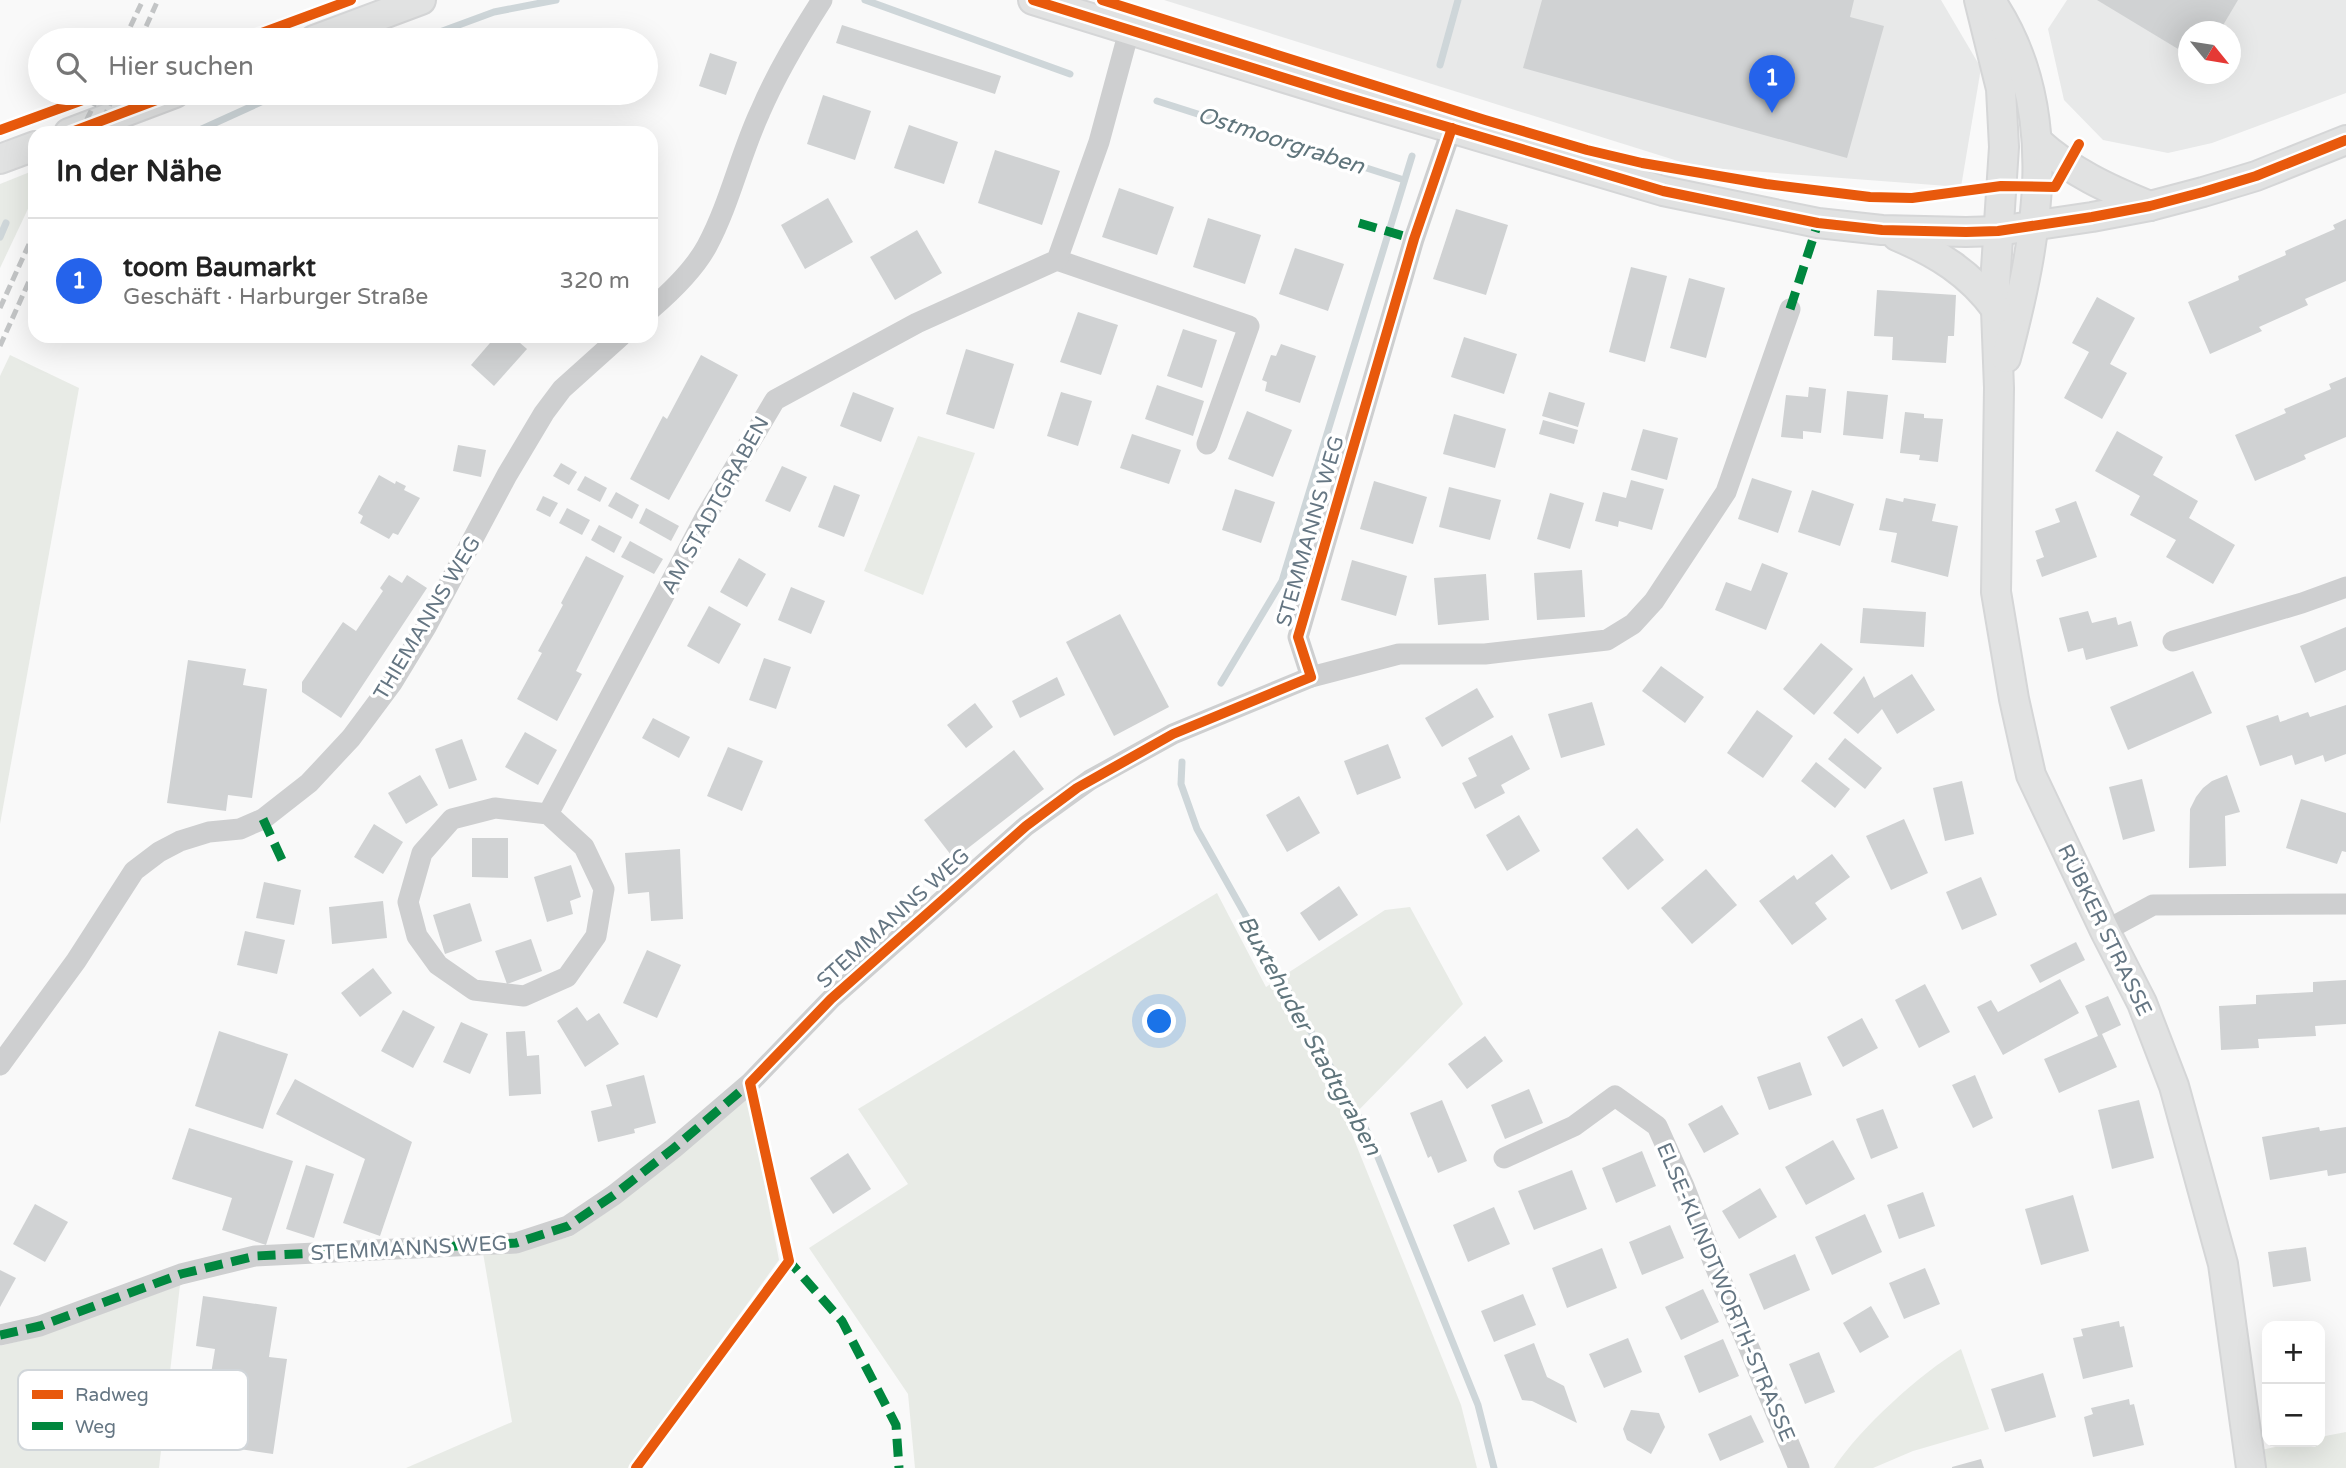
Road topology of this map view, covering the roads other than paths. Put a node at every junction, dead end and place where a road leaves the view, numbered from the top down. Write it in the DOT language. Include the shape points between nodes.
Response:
graph roads {
  1 [pos="421,0"];
  2 [pos="822,0"];
  3 [pos="1033,0"];
  4 [pos="1979,0"];
  5 [pos="1990,0"];
  6 [pos="346,28"];
  7 [pos="1129,31"];
  8 [pos="143,105"];
  9 [pos="88,126"];
  10 [pos="1452,128"];
  11 [pos="2346,140"];
  12 [pos="2037,141"];
  13 [pos="28,149"];
  14 [pos="0,159"];
  15 [pos="2150,206"];
  16 [pos="2033,226"];
  17 [pos="1882,230"];
  18 [pos="1998,231"];
  19 [pos="1057,260"];
  20 [pos="658,303"];
  21 [pos="1790,309"];
  22 [pos="1996,309"];
  23 [pos="613,343"];
  24 [pos="1999,388"];
  25 [pos="1207,444"];
  26 [pos="2346,587"];
  27 [pos="2173,641"];
  28 [pos="1311,677"];
  29 [pos="548,814"];
  30 [pos="2346,904"];
  31 [pos="2105,931"];
  32 [pos="0,1065"];
  33 [pos="1504,1158"];
  34 [pos="0,1335"];
  35 [pos="1800,1468"];
  36 [pos="2250,1468"];
  1 -- 6 [label="street"];
  2 -- 20 [label="street" via="789,51 759,114 706,248"];
  3 -- 7 [label="street"];
  4 -- 18 [label="street, RÜBKER STRASSE" via="2001,89 2004,147"];
  5 -- 12 [label="street, RÜBKER STRASSE" via="2022,66"];
  7 -- 10 [label="street"];
  7 -- 19 [label="street" via="1099,142"];
  8 -- 9 [label="street"];
  10 -- 17 [label="street" via="1663,191 1818,223"];
  10 -- 28 [label="street, STEMMANNS WEG" via="1414,239 1298,637"];
  11 -- 15 [label="street" via="2256,176"];
  12 -- 15 [label="street" via="2083,176"];
  12 -- 16 [label="street, RÜBKER STRASSE"];
  13 -- 14 [label="street"];
  15 -- 16 [label="street"];
  16 -- 18 [label="street"];
  16 -- 24 [label="street, RÜBKER STRASSE" via="2026,282"];
  17 -- 18 [label="street"];
  17 -- 22 [label="street" via="1948,262 1983,291"];
  18 -- 22 [label="street, RÜBKER STRASSE"];
  19 -- 25 [label="street" via="1249,326"];
  19 -- 29 [label="street, AM STADTGRABEN" via="916,323 775,400 706,516"];
  21 -- 28 [label="street, STEMMANNS WEG" via="1726,492 1654,601 1633,624 1607,639 1485,654 1399,654"];
  22 -- 24 [label="street, RÜBKER STRASSE"];
  23 -- 32 [label="street, THIEMANNS WEG" via="562,389 544,413 426,627 351,738 309,783 263,819 180,841 134,871"];
  24 -- 31 [label="street, RÜBKER STRASSE" via="1996,592 2014,699 2031,775"];
  26 -- 27 [label="street"];
  28 -- 34 [label="street, STEMMANNS WEG" via="1173,734 1077,788 1026,826 831,999 750,1083 674,1148 568,1226 516,1242 255,1256 181,1274 40,1326"];
  29 -- 29 [label="street" via="495,808 452,819 422,853 408,902 418,936 438,965 474,990 524,996 567,977 596,936 604,889 584,846"];
  30 -- 31 [label="street" via="2153,905"];
  31 -- 36 [label="street, RÜBKER STRASSE" via="2142,1003 2174,1086 2210,1212 2223,1264"];
  33 -- 35 [label="street, ELSE-KLINDTWORTH-STRASSE" via="1574,1126 1615,1096 1657,1126"];
}
